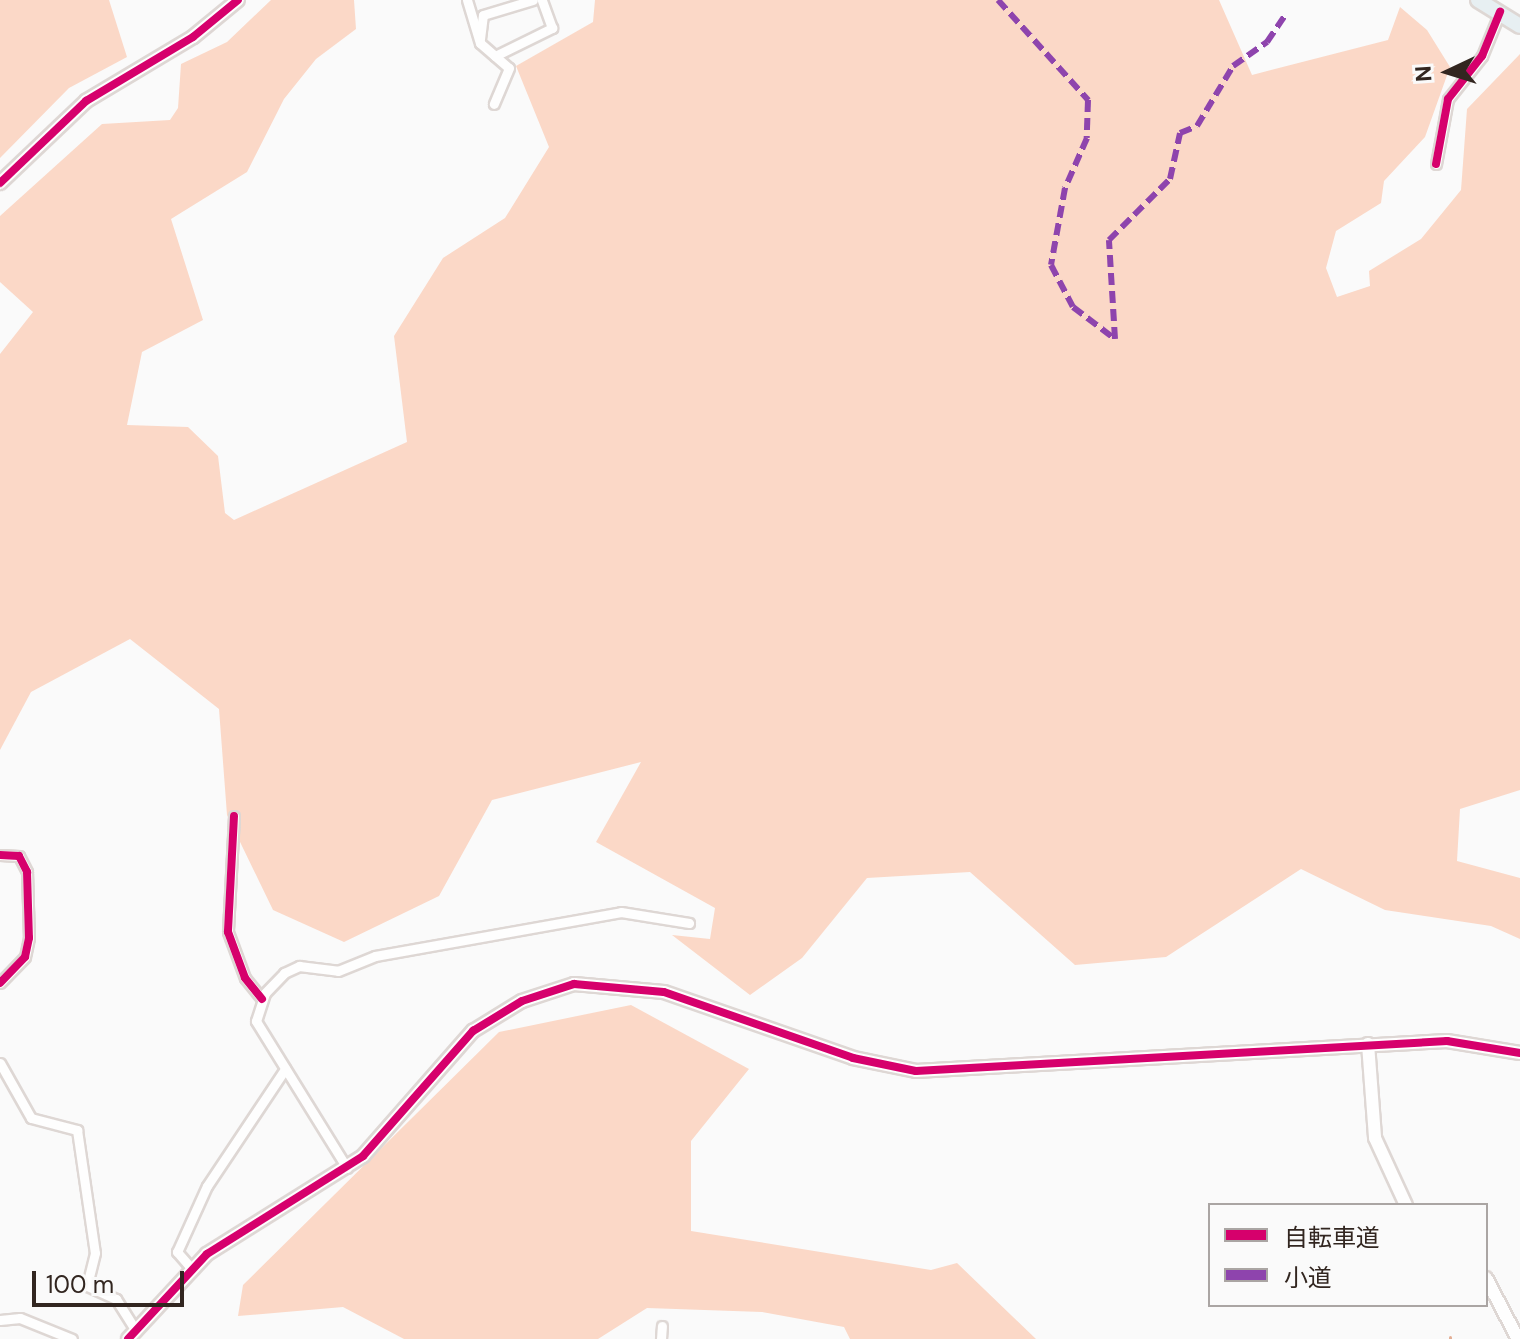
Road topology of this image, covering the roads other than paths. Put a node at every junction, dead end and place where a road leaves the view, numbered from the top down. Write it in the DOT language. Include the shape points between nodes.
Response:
graph roads {
  1 [pos="238,0"];
  2 [pos="467,0"];
  3 [pos="533,0"];
  4 [pos="542,0"];
  5 [pos="1478,0"];
  6 [pos="1500,12"];
  7 [pos="1520,26"];
  8 [pos="480,43"];
  9 [pos="495,56"];
  10 [pos="494,104"];
  11 [pos="1436,164"];
  12 [pos="0,183"];
  13 [pos="234,816"];
  14 [pos="0,855"];
  15 [pos="689,923"];
  16 [pos="0,983"];
  17 [pos="262,999"];
  18 [pos="1368,1044"];
  19 [pos="1520,1053"];
  20 [pos="0,1063"];
  21 [pos="285,1069"];
  22 [pos="347,1168"];
  23 [pos="1405,1203"];
  24 [pos="192,1269"];
  25 [pos="1488,1282"];
  26 [pos="0,1320"];
  27 [pos="662,1326"];
  28 [pos="132,1335"];
  29 [pos="72,1339"];
  30 [pos="661,1339"];
  31 [pos="1518,1339"];
  1 -- 12 [label="street" via="193,37 86,101"];
  2 -- 8 [label="street"];
  3 -- 8 [label="street" via="483,15"];
  4 -- 9 [label="street" via="552,28"];
  5 -- 6 [label="main road"];
  6 -- 7 [label="main road"];
  6 -- 11 [label="street" via="1482,56 1448,99"];
  8 -- 9 [label="street"];
  9 -- 10 [label="street" via="509,68"];
  13 -- 17 [label="street" via="228,932 245,978"];
  14 -- 16 [label="street" via="19,856 27,872 29,938 25,957"];
  15 -- 17 [label="street" via="621,912 375,956 338,971 299,966"];
  17 -- 21 [label="street" via="256,1021"];
  18 -- 19 [label="street" via="1447,1041"];
  18 -- 22 [label="street" via="916,1071 853,1058 664,992 574,984 522,1001 473,1031"];
  18 -- 23 [label="street" via="1375,1138"];
  20 -- 28 [label="street" via="31,1118 77,1130 95,1253 87,1286 116,1299"];
  21 -- 22 [label="street"];
  21 -- 24 [label="street" via="207,1186 177,1252"];
  22 -- 24 [label="street" via="252,1221"];
  24 -- 28 [label="street"];
  25 -- 31 [label="street"];
  26 -- 29 [label="street" via="20,1318"];
  27 -- 30 [label="street"];
}
